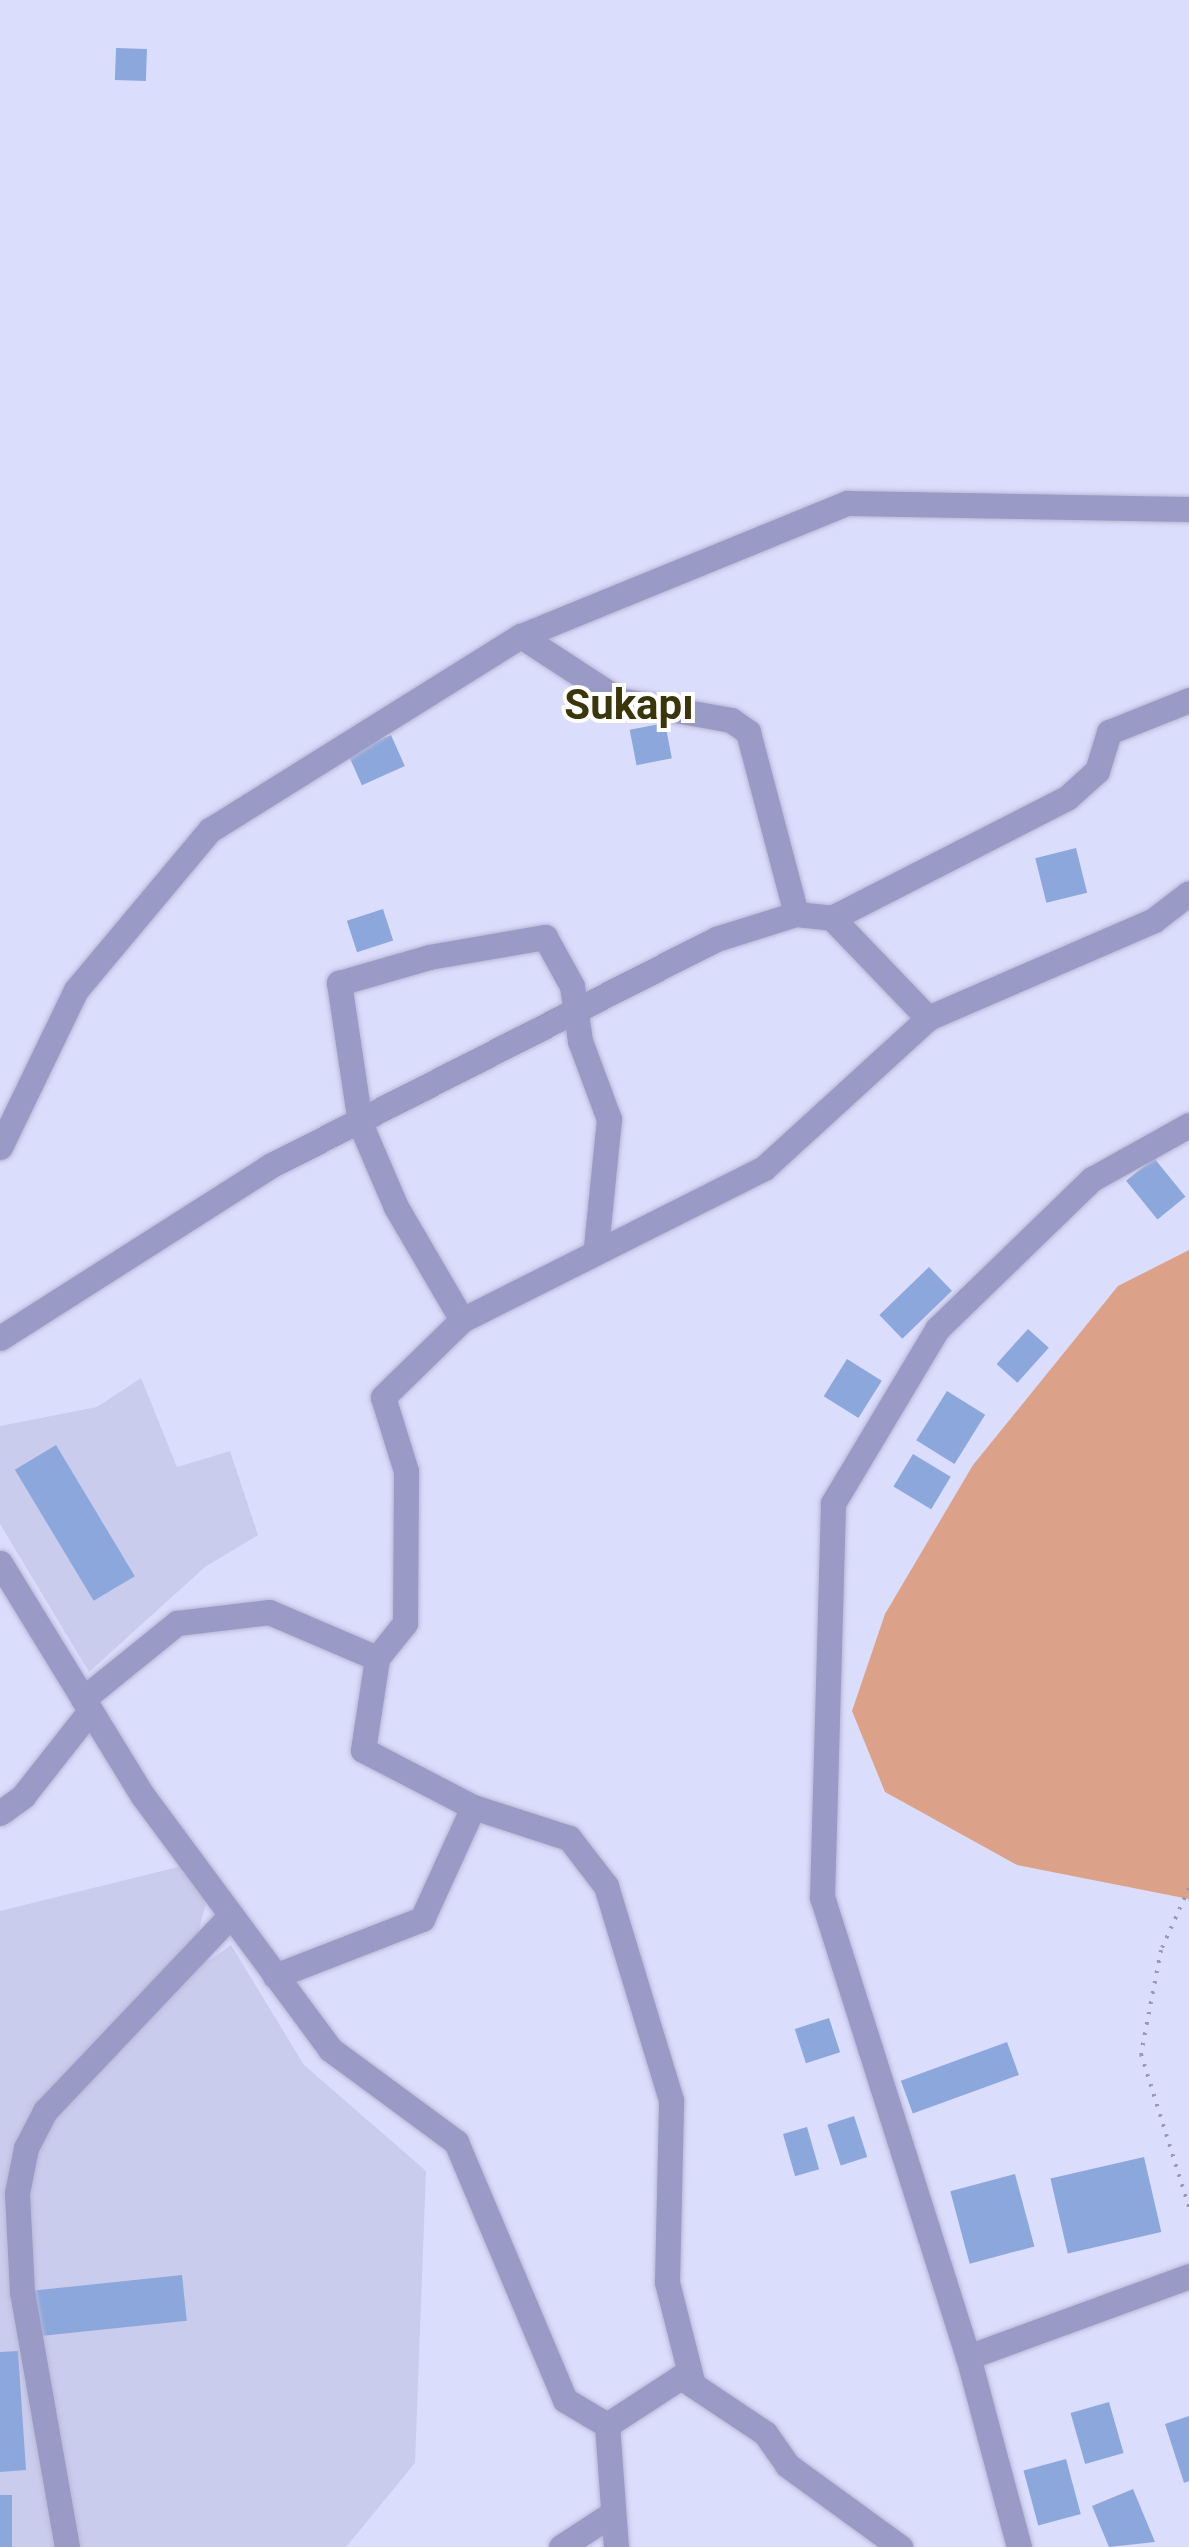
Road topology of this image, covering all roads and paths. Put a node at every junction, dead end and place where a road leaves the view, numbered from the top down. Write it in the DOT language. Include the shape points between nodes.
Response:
graph roads {
  1 [pos="1189,509"];
  2 [pos="521,636"];
  3 [pos="1189,700"];
  4 [pos="1189,892"];
  5 [pos="796,914"];
  6 [pos="832,918"];
  7 [pos="576,1015"];
  8 [pos="928,1018"];
  9 [pos="360,1123"];
  10 [pos="1189,1125"];
  11 [pos="0,1148"];
  12 [pos="596,1247"];
  13 [pos="462,1320"];
  14 [pos="0,1338"];
  15 [pos="0,1563"];
  16 [pos="377,1658"];
  17 [pos="87,1705"];
  18 [pos="473,1807"];
  19 [pos="0,1814"];
  20 [pos="1189,1888"];
  21 [pos="231,1915"];
  22 [pos="276,1976"];
  23 [pos="1189,2207"];
  24 [pos="1178,2281"];
  25 [pos="968,2357"];
  26 [pos="693,2385"];
  27 [pos="607,2425"];
  28 [pos="610,2515"];
  29 [pos="68,2547"];
  30 [pos="561,2547"];
  31 [pos="616,2547"];
  32 [pos="900,2547"];
  33 [pos="1020,2547"];
  1 -- 2 [label="street" via="847,503"];
  2 -- 5 [label="street" via="619,700 731,720 748,732"];
  2 -- 11 [label="street" via="210,830 76,990"];
  3 -- 6 [label="street" via="1109,732 1097,771 1068,797"];
  4 -- 8 [label="street" via="1154,920"];
  5 -- 6 [label="street"];
  5 -- 7 [label="street" via="716,939"];
  6 -- 8 [label="street"];
  7 -- 9 [label="street"];
  7 -- 9 [label="street" via="572,986 545,937 428,957 339,983"];
  7 -- 12 [label="street" via="609,1119"];
  8 -- 12 [label="street" via="764,1168"];
  9 -- 13 [label="street" via="396,1206"];
  9 -- 14 [label="street" via="268,1167"];
  10 -- 25 [label="street" via="1092,1178 937,1329 833,1503 822,1898"];
  12 -- 13 [label="street"];
  13 -- 16 [label="street" via="384,1397 406,1471 405,1623"];
  15 -- 17 [label="street"];
  16 -- 17 [label="street" via="269,1612 177,1623"];
  16 -- 18 [label="street" via="362,1750"];
  17 -- 19 [label="street" via="23,1796"];
  17 -- 21 [label="street"];
  18 -- 22 [label="street" via="422,1919"];
  18 -- 26 [label="street" via="569,1838 606,1886 671,2100 666,2282"];
  20 -- 23 [label="path" via="1161,1950 1141,2054"];
  21 -- 22 [label="street"];
  21 -- 29 [label="street" via="45,2111 26,2148 18,2193 22,2292"];
  22 -- 27 [label="street" via="330,2049 456,2142 565,2400"];
  24 -- 25 [label="street"];
  25 -- 33 [label="street"];
  26 -- 27 [label="street" via="681,2377"];
  26 -- 32 [label="street" via="765,2433 787,2465"];
  27 -- 28 [label="street"];
  28 -- 30 [label="street"];
  28 -- 31 [label="street"];
}
